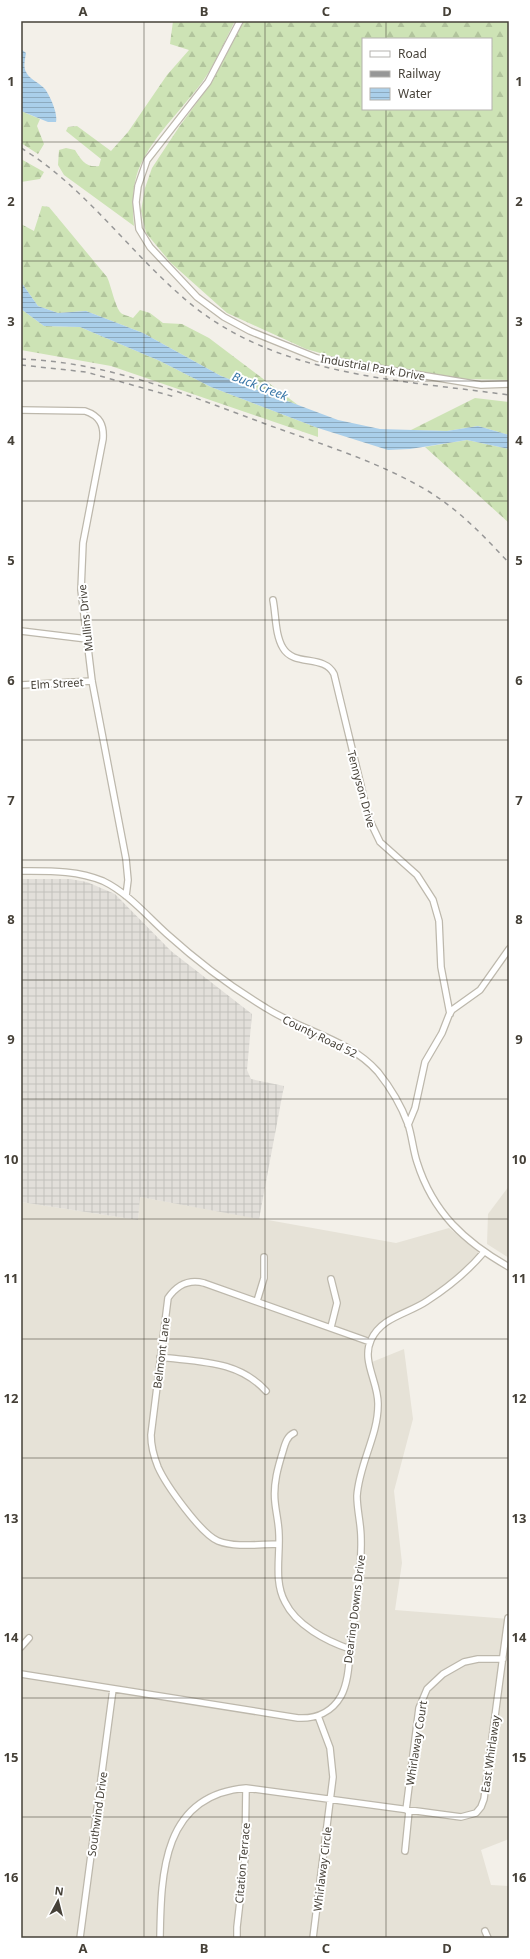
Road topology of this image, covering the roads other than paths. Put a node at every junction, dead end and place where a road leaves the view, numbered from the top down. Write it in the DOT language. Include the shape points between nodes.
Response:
graph roads {
  1 [pos="240,21"];
  2 [pos="509,384"];
  3 [pos="21,410"];
  4 [pos="104,416"];
  5 [pos="102,423"];
  6 [pos="274,600"];
  7 [pos="21,631"];
  8 [pos="87,639"];
  9 [pos="92,681"];
  10 [pos="21,685"];
  11 [pos="21,871"];
  12 [pos="126,896"];
  13 [pos="509,949"];
  14 [pos="450,1014"];
  15 [pos="408,1125"];
  16 [pos="484,1252"];
  17 [pos="264,1257"];
  18 [pos="509,1267"];
  19 [pos="331,1279"];
  20 [pos="257,1301"];
  21 [pos="331,1327"];
  22 [pos="370,1342"];
  23 [pos="160,1357"];
  24 [pos="266,1391"];
  25 [pos="294,1434"];
  26 [pos="279,1544"];
  27 [pos="508,1618"];
  28 [pos="29,1638"];
  29 [pos="21,1648"];
  30 [pos="350,1649"];
  31 [pos="502,1659"];
  32 [pos="21,1674"];
  33 [pos="113,1689"];
  34 [pos="318,1716"];
  35 [pos="246,1788"];
  36 [pos="331,1800"];
  37 [pos="408,1811"];
  38 [pos="405,1851"];
  39 [pos="485,1931"];
  40 [pos="80,1938"];
  41 [pos="160,1938"];
  42 [pos="237,1938"];
  43 [pos="313,1938"];
  44 [pos="488,1938"];
  1 -- 2 [label="street, Industrial Park Drive" via="208,82 147,160 138,186 136,202 139,229 150,247 197,297 224,318 317,358 481,385"];
  3 -- 5 [label="street" via="86,411"];
  4 -- 5 [label="street, Mullins Drive"];
  5 -- 8 [label="street, Mullins Drive" via="103,439 82,557 82,590"];
  6 -- 14 [label="street, Tennyson Drive" via="279,637 284,650 297,659 324,664 334,674 369,819 376,837 417,875 433,900 439,921 442,967"];
  7 -- 8 [label="street"];
  8 -- 9 [label="street, Mullins Drive"];
  9 -- 10 [label="street, Elm Street"];
  9 -- 12 [label="street, Mullins Drive" via="126,860"];
  11 -- 12 [label="street, County Road 52" via="81,874 104,882"];
  12 -- 15 [label="street, County Road 52" via="177,942 244,994 290,1022 345,1046 362,1057 388,1085"];
  13 -- 14 [label="street" via="480,990"];
  14 -- 15 [label="street" via="425,1062 415,1108"];
  15 -- 16 [label="street, County Road 52" via="419,1168 435,1202 454,1227"];
  16 -- 18 [label="street, County Road 52"];
  16 -- 22 [label="street" via="439,1293 387,1322"];
  17 -- 20 [label="street" via="263,1283"];
  19 -- 21 [label="street" via="337,1303"];
  20 -- 21 [label="street, Belmont Lane"];
  20 -- 23 [label="street, Belmont Lane" via="200,1282 181,1285 167,1302"];
  21 -- 22 [label="street, Belmont Lane"];
  22 -- 30 [label="street, Dearing Downs Drive" via="369,1360 378,1393 378,1404 357,1495 362,1556"];
  23 -- 24 [label="street" via="236,1368"];
  23 -- 26 [label="street, Belmont Lane" via="151,1435 155,1459 163,1477 210,1537 227,1544"];
  25 -- 26 [label="street" via="288,1437 275,1480"];
  26 -- 30 [label="street" via="279,1584 291,1612 315,1631"];
  27 -- 31 [label="street, East Whirlaway"];
  28 -- 29 [label="street"];
  30 -- 34 [label="street, Dearing Downs Drive" via="345,1685 340,1697 332,1707"];
  31 -- 37 [label="street, Whirlaway Court" via="464,1662 443,1674 427,1689 419,1708"];
  31 -- 37 [label="street, East Whirlaway" via="489,1766 481,1807 466,1817"];
  32 -- 33 [label="street"];
  33 -- 34 [label="street" via="274,1715 310,1718"];
  33 -- 40 [label="street, Southwind Drive"];
  34 -- 36 [label="street, Whirlaway Circle" via="332,1758"];
  35 -- 36 [label="street"];
  35 -- 41 [label="street" via="227,1790 208,1798 190,1811 178,1825 168,1852"];
  35 -- 42 [label="street, Citation Terrace" via="245,1858"];
  36 -- 37 [label="street, East Whirlaway"];
  36 -- 43 [label="street, Whirlaway Circle"];
  37 -- 38 [label="street, Whirlaway Court"];
  39 -- 44 [label="street"];
}
